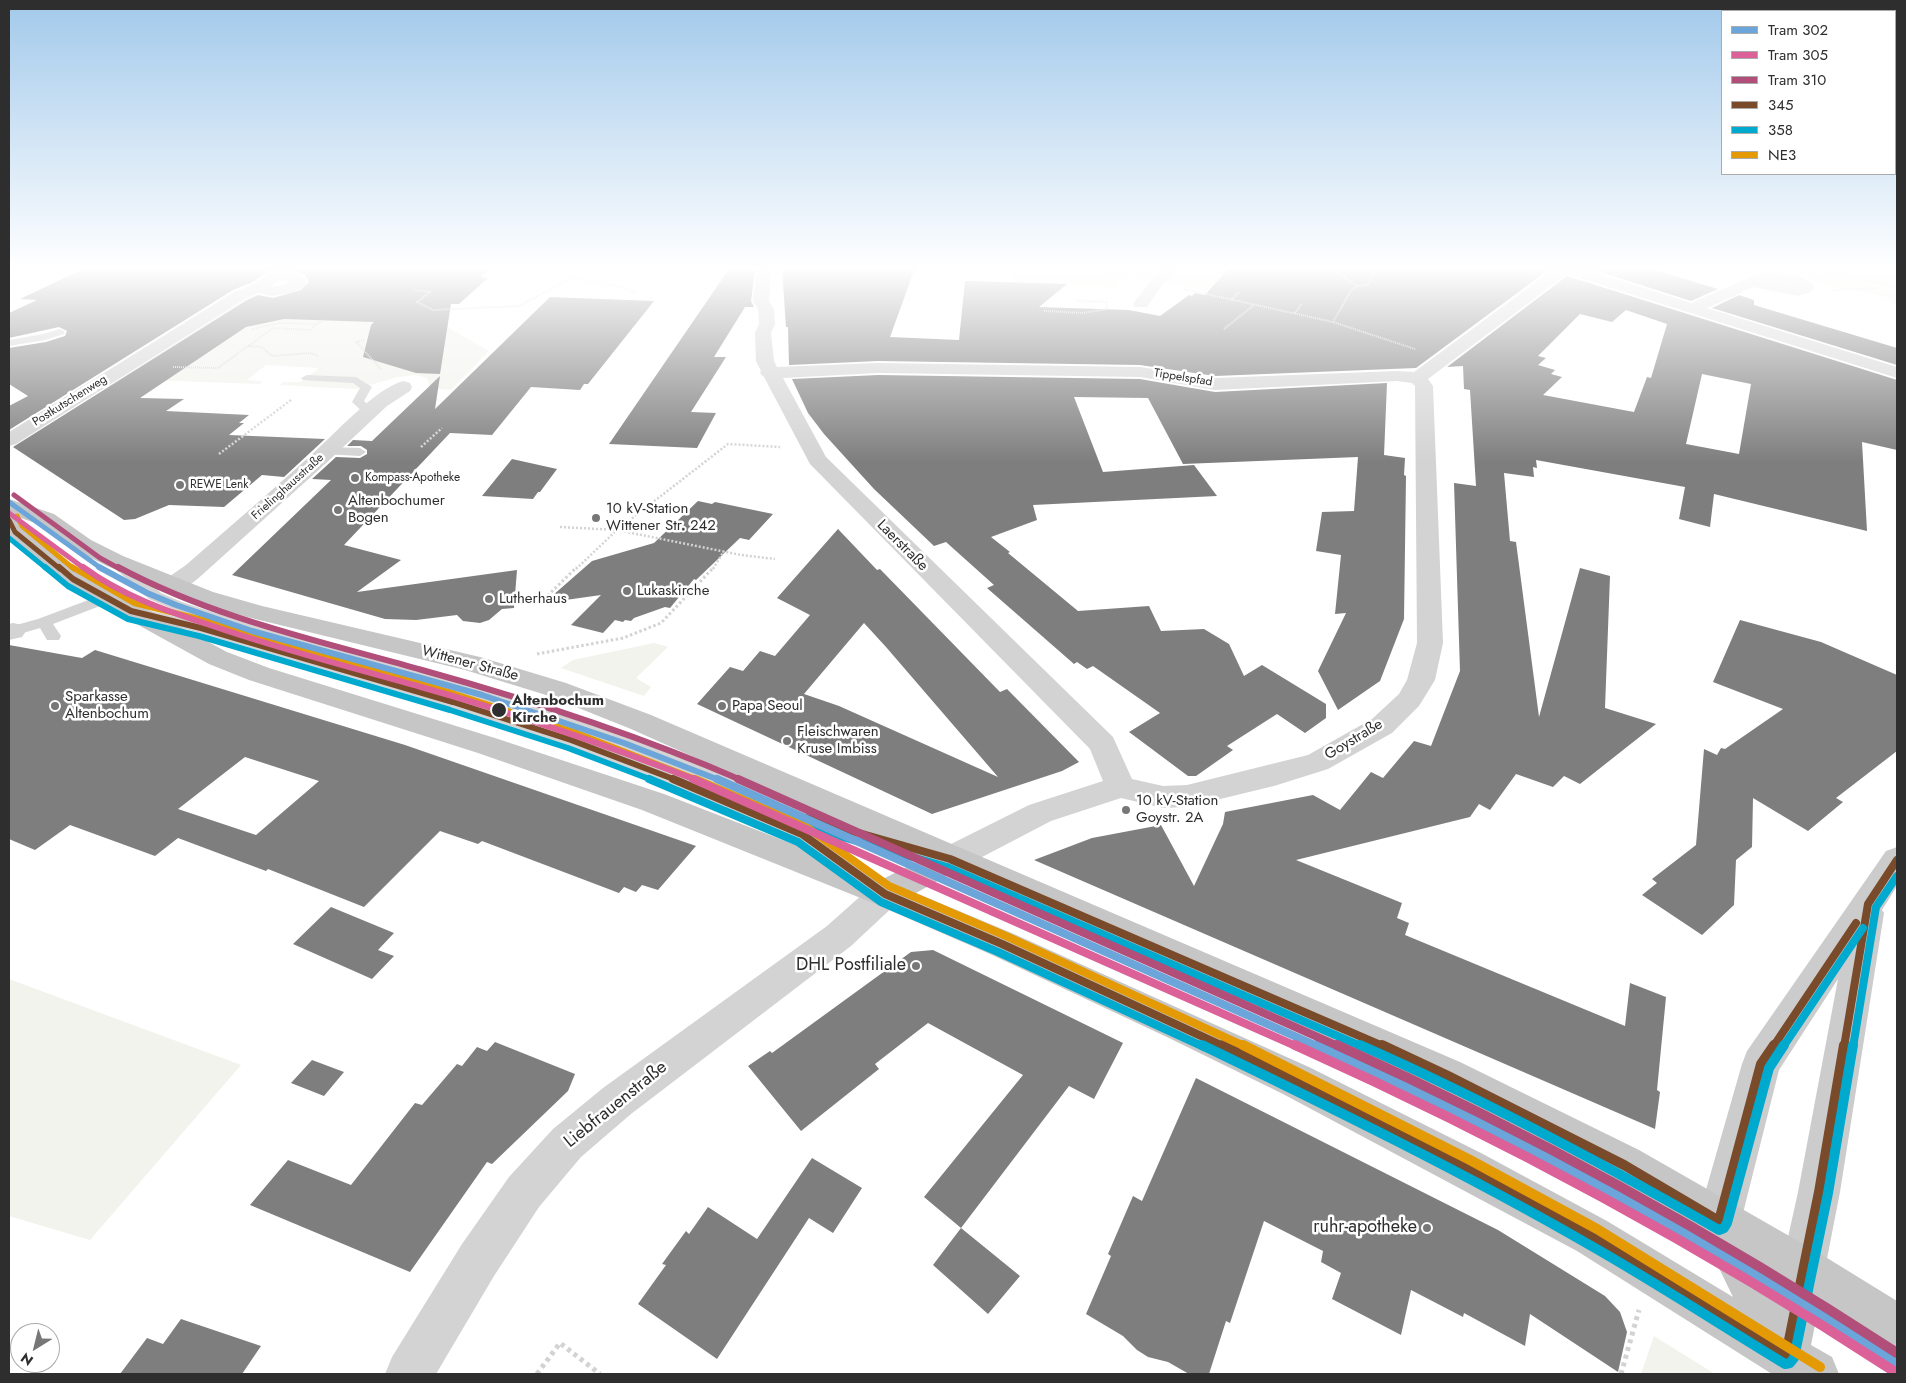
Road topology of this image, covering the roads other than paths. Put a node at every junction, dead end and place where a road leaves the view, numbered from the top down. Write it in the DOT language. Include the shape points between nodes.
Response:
graph roads {
  1 [pos="59,333"];
  2 [pos="180,333"];
  3 [pos="762,333"];
  4 [pos="1478,333"];
  5 [pos="1769,333"];
  6 [pos="9,343"];
  7 [pos="769,373"];
  8 [pos="1897,373"];
  9 [pos="307,378"];
  10 [pos="1418,378"];
  11 [pos="403,387"];
  12 [pos="370,412"];
  13 [pos="9,440"];
  14 [pos="328,451"];
  15 [pos="360,452"];
  16 [pos="9,506"];
  17 [pos="9,520"];
  18 [pos="164,591"];
  19 [pos="107,598"];
  20 [pos="131,611"];
  21 [pos="11,631"];
  22 [pos="1120,787"];
  23 [pos="950,859"];
  24 [pos="1897,860"];
  25 [pos="885,894"];
  26 [pos="1868,904"];
  27 [pos="1719,1221"];
  28 [pos="1803,1269"];
  29 [pos="1897,1327"];
  30 [pos="1795,1368"];
  31 [pos="409,1374"];
  1 -- 6 [label="lane" via="45,338"];
  2 -- 13 [label="street, Postkutschenweg"];
  3 -- 7 [label="street, Laerstraße"];
  4 -- 10 [label="street"];
  5 -- 8 [label="street"];
  7 -- 10 [label="street, Tippelspfad" via="878,368 1140,372 1215,384 1389,376"];
  7 -- 22 [label="street, Laerstraße" via="817,460 1103,744"];
  9 -- 12 [label="lane" via="356,380 366,387 358,402"];
  10 -- 22 [label="street, Goystraße" via="1424,386 1430,634 1421,680 1410,700 1382,726 1318,762 1187,796 1162,797"];
  11 -- 12 [label="street, Frielinghausstraße"];
  12 -- 14 [label="street, Frielinghausstraße"];
  14 -- 15 [label="lane"];
  14 -- 18 [label="street, Frielinghausstraße" via="194,570"];
  16 -- 18 [label="main road, Wittener Straße" via="46,519"];
  17 -- 19 [label="main road" via="14,532 59,568"];
  18 -- 20 [label="main road"];
  18 -- 23 [label="main road, Wittener Straße" via="471,663 556,690 641,722"];
  19 -- 20 [label="main road"];
  19 -- 21 [label="lane" via="48,629"];
  20 -- 25 [label="main road" via="226,662 654,802"];
  22 -- 23 [label="street" via="1040,813"];
  23 -- 25 [label="main road"];
  23 -- 27 [label="main road, Wittener Straße" via="1446,1076 1624,1165"];
  24 -- 26 [label="street"];
  25 -- 30 [label="main road" via="1173,1022 1466,1168 1650,1271"];
  25 -- 31 [label="street, Liebfrauenstraße" via="839,936 617,1101 567,1143 524,1192 478,1260"];
  26 -- 27 [label="street" via="1761,1064"];
  26 -- 28 [label="street"];
  27 -- 28 [label="main road, Wittener Straße"];
  27 -- 30 [label="main road"];
  28 -- 29 [label="main road, Wittener Straße"];
  28 -- 30 [label="main road"];
}
